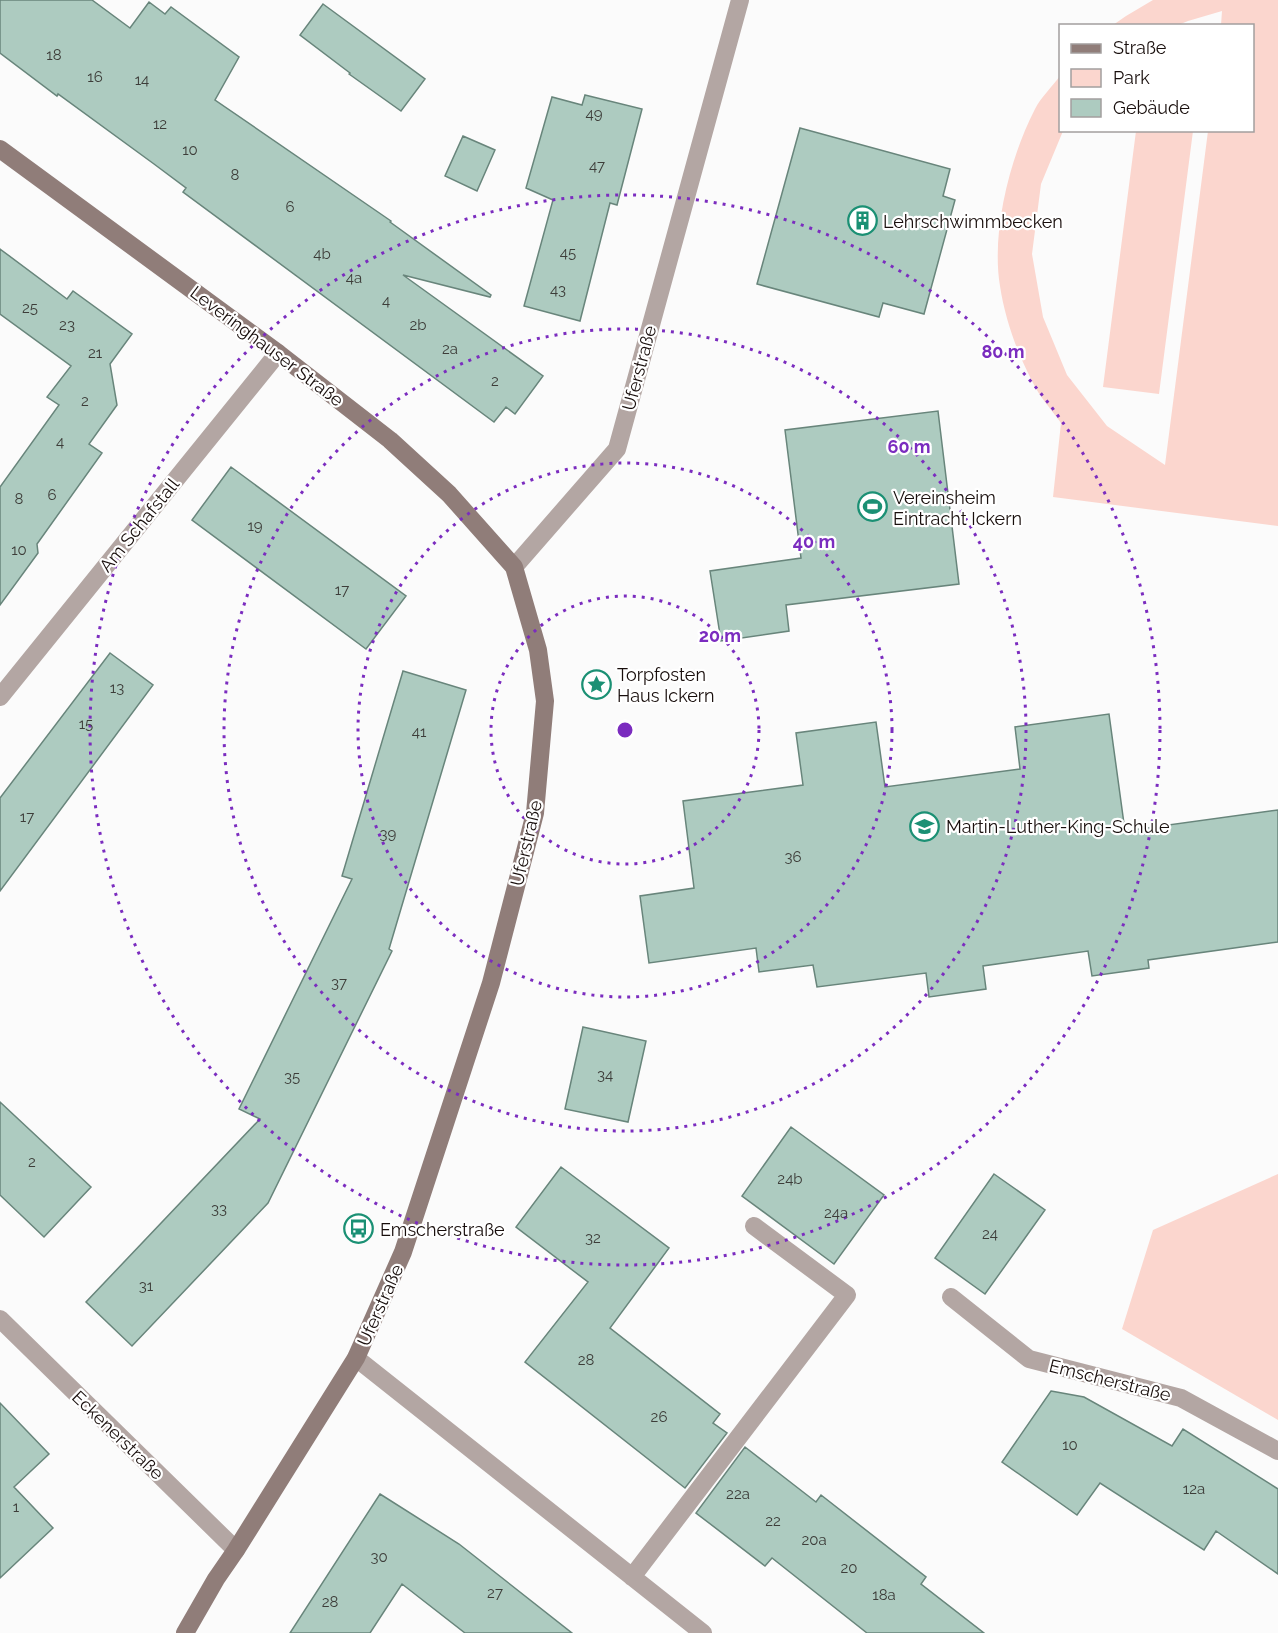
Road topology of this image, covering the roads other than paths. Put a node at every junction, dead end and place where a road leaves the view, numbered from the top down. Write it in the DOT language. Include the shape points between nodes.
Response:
graph roads {
  1 [pos="740,0"];
  2 [pos="0,150"];
  3 [pos="278,353"];
  4 [pos="514,567"];
  5 [pos="0,697"];
  6 [pos="754,1226"];
  7 [pos="951,1297"];
  8 [pos="0,1319"];
  9 [pos="356,1358"];
  10 [pos="1278,1451"];
  11 [pos="236,1550"];
  12 [pos="632,1577"];
  13 [pos="185,1633"];
  14 [pos="703,1633"];
  1 -- 4 [label="street, Uferstraße" via="617,450"];
  2 -- 3 [label="main road, Leveringhauser Straße"];
  3 -- 4 [label="main road, Leveringhauser Straße" via="390,440 449,494"];
  3 -- 5 [label="street, Am Schafstall"];
  4 -- 9 [label="main road, Uferstraße" via="538,650 545,701 535,813 491,983 404,1252"];
  6 -- 12 [label="street" via="847,1295"];
  7 -- 10 [label="street, Emscherstraße" via="1029,1359 1181,1398"];
  8 -- 11 [label="street, Eckenerstraße"];
  9 -- 11 [label="main road, Uferstraße"];
  9 -- 12 [label="street"];
  11 -- 13 [label="main road, Uferstraße"];
  12 -- 14 [label="street"];
}
